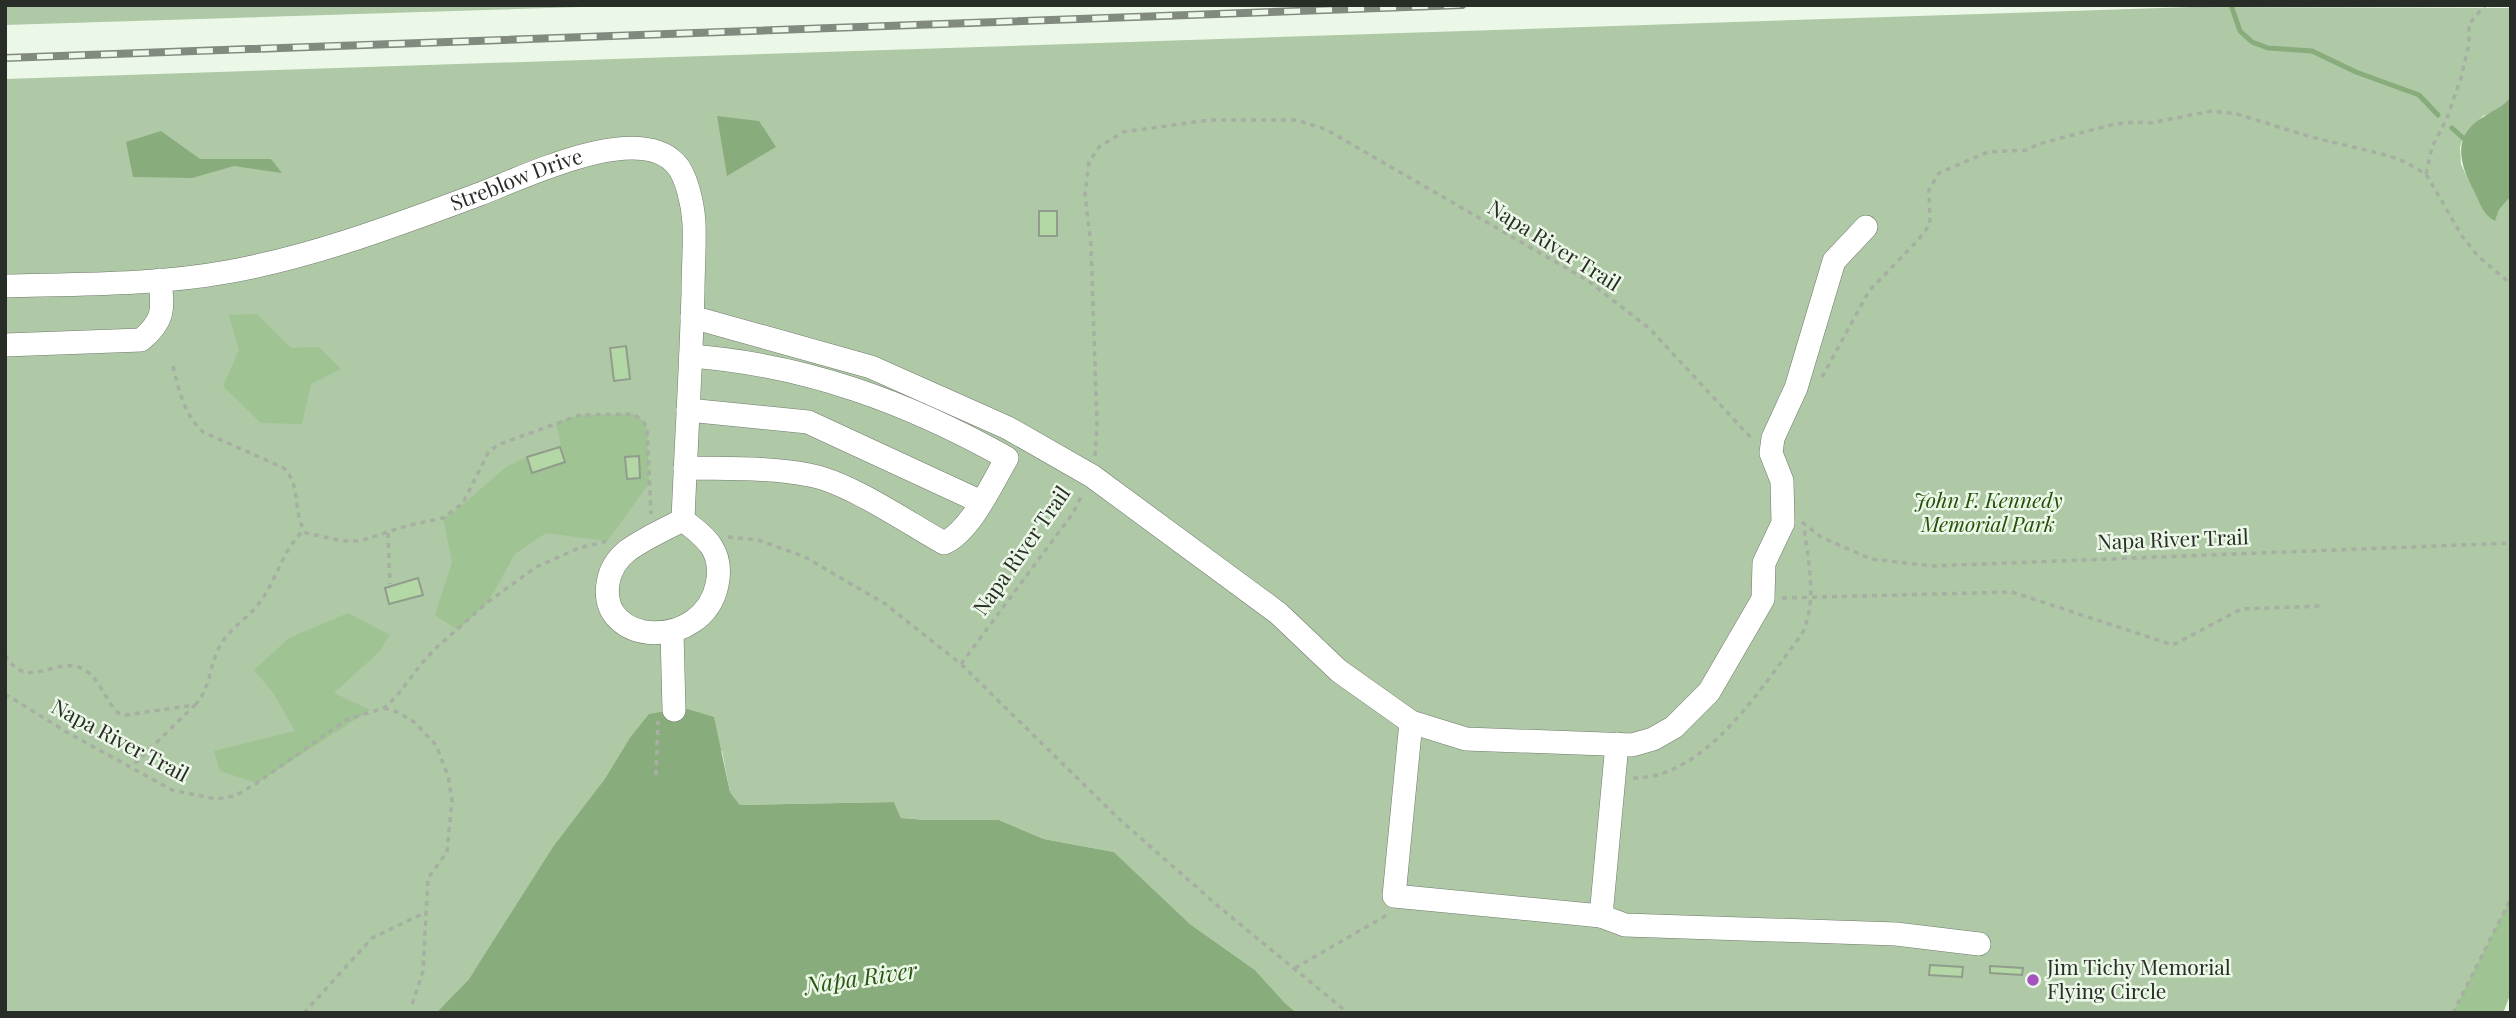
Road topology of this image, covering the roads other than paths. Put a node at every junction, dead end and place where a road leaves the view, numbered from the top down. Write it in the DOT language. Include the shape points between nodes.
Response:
graph roads {
  1 [pos="1866,227"];
  2 [pos="160,280"];
  3 [pos="5,286"];
  4 [pos="692,317"];
  5 [pos="5,345"];
  6 [pos="691,356"];
  7 [pos="688,410"];
  8 [pos="685,468"];
  9 [pos="981,502"];
  10 [pos="683,520"];
  11 [pos="673,632"];
  12 [pos="674,710"];
  13 [pos="1411,722"];
  14 [pos="1617,744"];
  15 [pos="1601,916"];
  16 [pos="1979,944"];
  1 -- 14 [label="street" via="1834,261 1796,388 1773,438 1771,453 1782,481 1783,523 1764,563 1763,599 1709,692 1674,727 1653,739"];
  2 -- 3 [label="street, Streblow Drive"];
  2 -- 4 [label="street, Streblow Drive" via="227,272 336,247 560,164 633,146 659,153 675,163 682,175 694,220"];
  2 -- 5 [label="street" via="163,310 156,327 141,340"];
  4 -- 6 [label="street, Streblow Drive"];
  4 -- 13 [label="street" via="871,368 1008,428 1092,476 1278,613 1339,671"];
  6 -- 7 [label="street, Streblow Drive"];
  6 -- 9 [label="street" via="813,375 869,393 970,437 1007,457"];
  7 -- 8 [label="street, Streblow Drive"];
  7 -- 9 [label="street" via="808,422"];
  8 -- 9 [label="street" via="811,475 839,484 944,543 956,538"];
  8 -- 10 [label="street, Streblow Drive"];
  10 -- 11 [label="street" via="712,546 720,567 708,607"];
  10 -- 11 [label="street" via="626,552 609,576 607,592 610,610 621,623 658,633"];
  11 -- 12 [label="street"];
  13 -- 14 [label="street" via="1466,739"];
  13 -- 15 [label="street" via="1394,896"];
  14 -- 15 [label="street"];
  15 -- 16 [label="street" via="1625,925 1896,934"];
}
